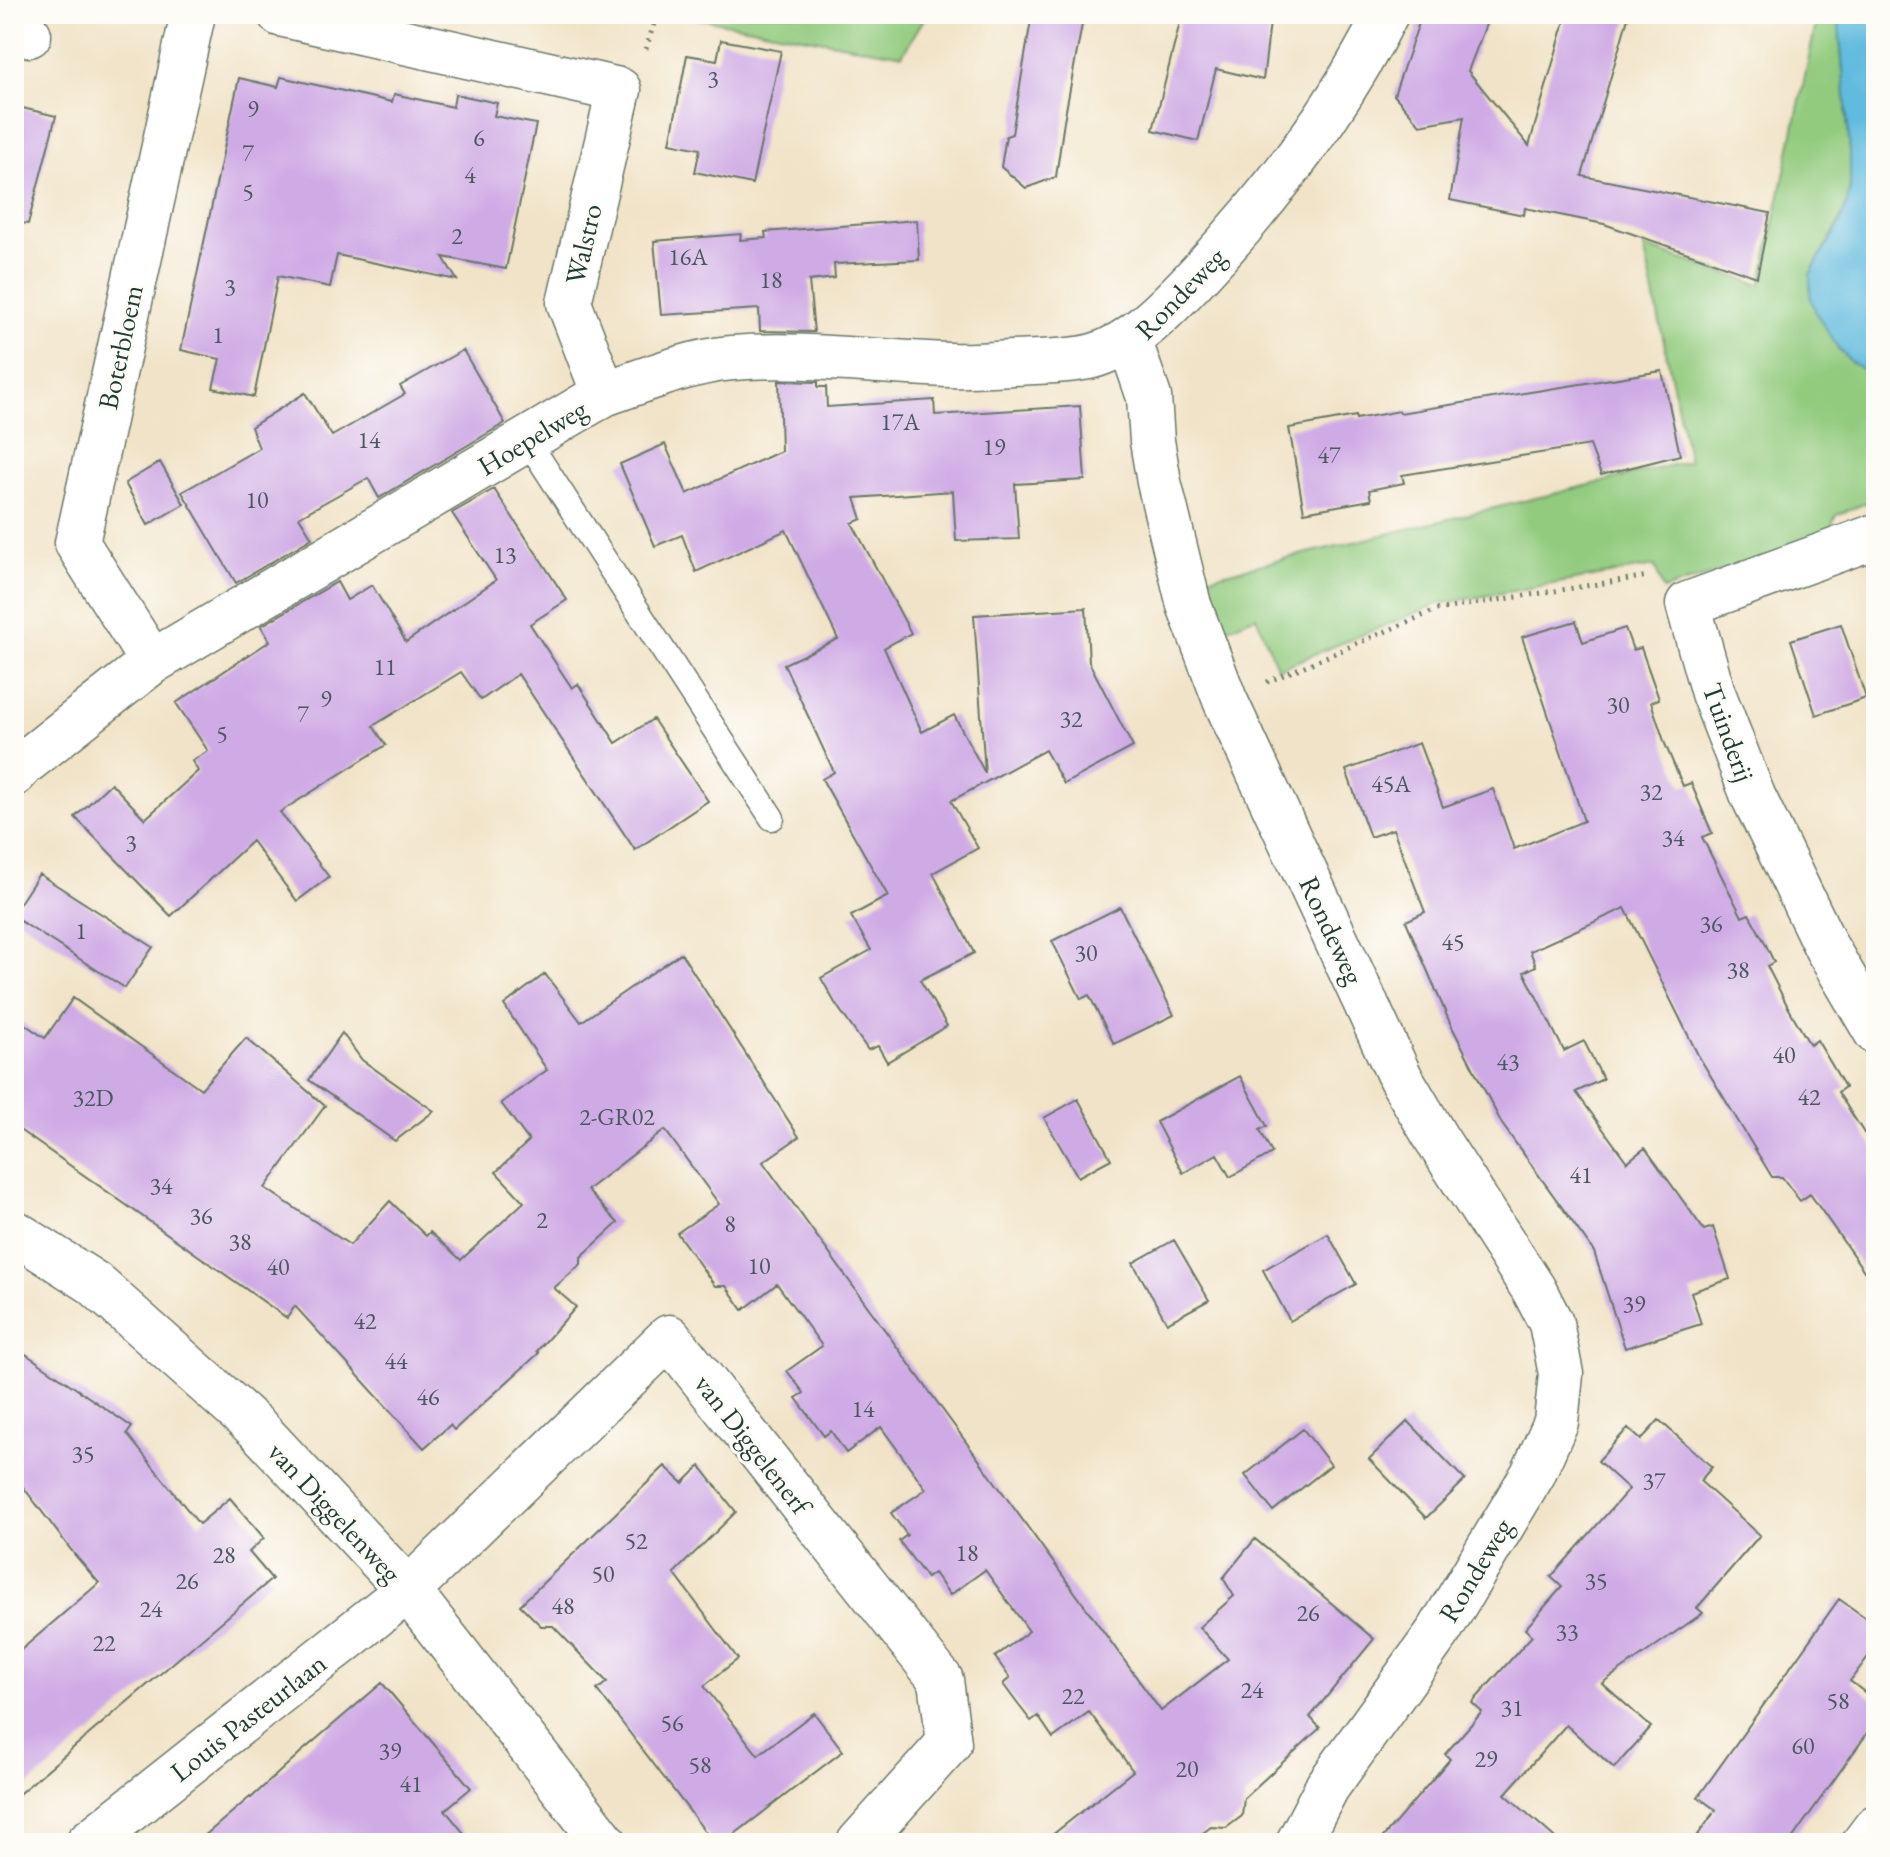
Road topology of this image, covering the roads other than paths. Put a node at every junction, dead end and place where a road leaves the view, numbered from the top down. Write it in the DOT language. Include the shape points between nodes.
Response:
graph roads {
  1 [pos="193,14"];
  2 [pos="280,14"];
  3 [pos="1386,14"];
  4 [pos="1129,339"];
  5 [pos="604,394"];
  6 [pos="527,440"];
  7 [pos="1876,536"];
  8 [pos="152,662"];
  9 [pos="14,774"];
  10 [pos="772,818"];
  11 [pos="1876,1032"];
  12 [pos="14,1232"];
  13 [pos="408,1590"];
  14 [pos="1876,1827"];
  15 [pos="88,1843"];
  16 [pos="605,1843"];
  17 [pos="859,1843"];
  18 [pos="1298,1843"];
  19 [pos="1864,1843"];
  1 -- 8 [label="street, Boterbloem" via="77,543"];
  2 -- 5 [label="street, Walstro" via="619,90 569,303"];
  3 -- 4 [label="street, Rondeweg" via="1320,127 1241,230 1165,310"];
  4 -- 5 [label="street, Hoepelweg" via="1092,357 1045,362 953,365 729,358"];
  4 -- 18 [label="street, Rondeweg" via="1149,397 1159,482 1189,605 1225,700 1400,1077 1551,1323 1561,1374 1556,1422 1533,1474 1439,1631 1327,1787"];
  5 -- 6 [label="street, Hoepelweg"];
  6 -- 8 [label="street, Hoepelweg"];
  6 -- 10 [label="lane"];
  7 -- 11 [label="street, Tuinderij" via="1688,604 1713,693 1753,796 1826,947"];
  8 -- 9 [label="street, Hoepelweg"];
  12 -- 13 [label="street, van Diggelenweg" via="94,1283 257,1428"];
  13 -- 15 [label="street, Louis Pasteurlaan"];
  13 -- 16 [label="street, van Diggelenweg"];
  13 -- 17 [label="street, van Diggelenerf" via="669,1337 941,1680 949,1743"];
  14 -- 19 [label="street"];
}
